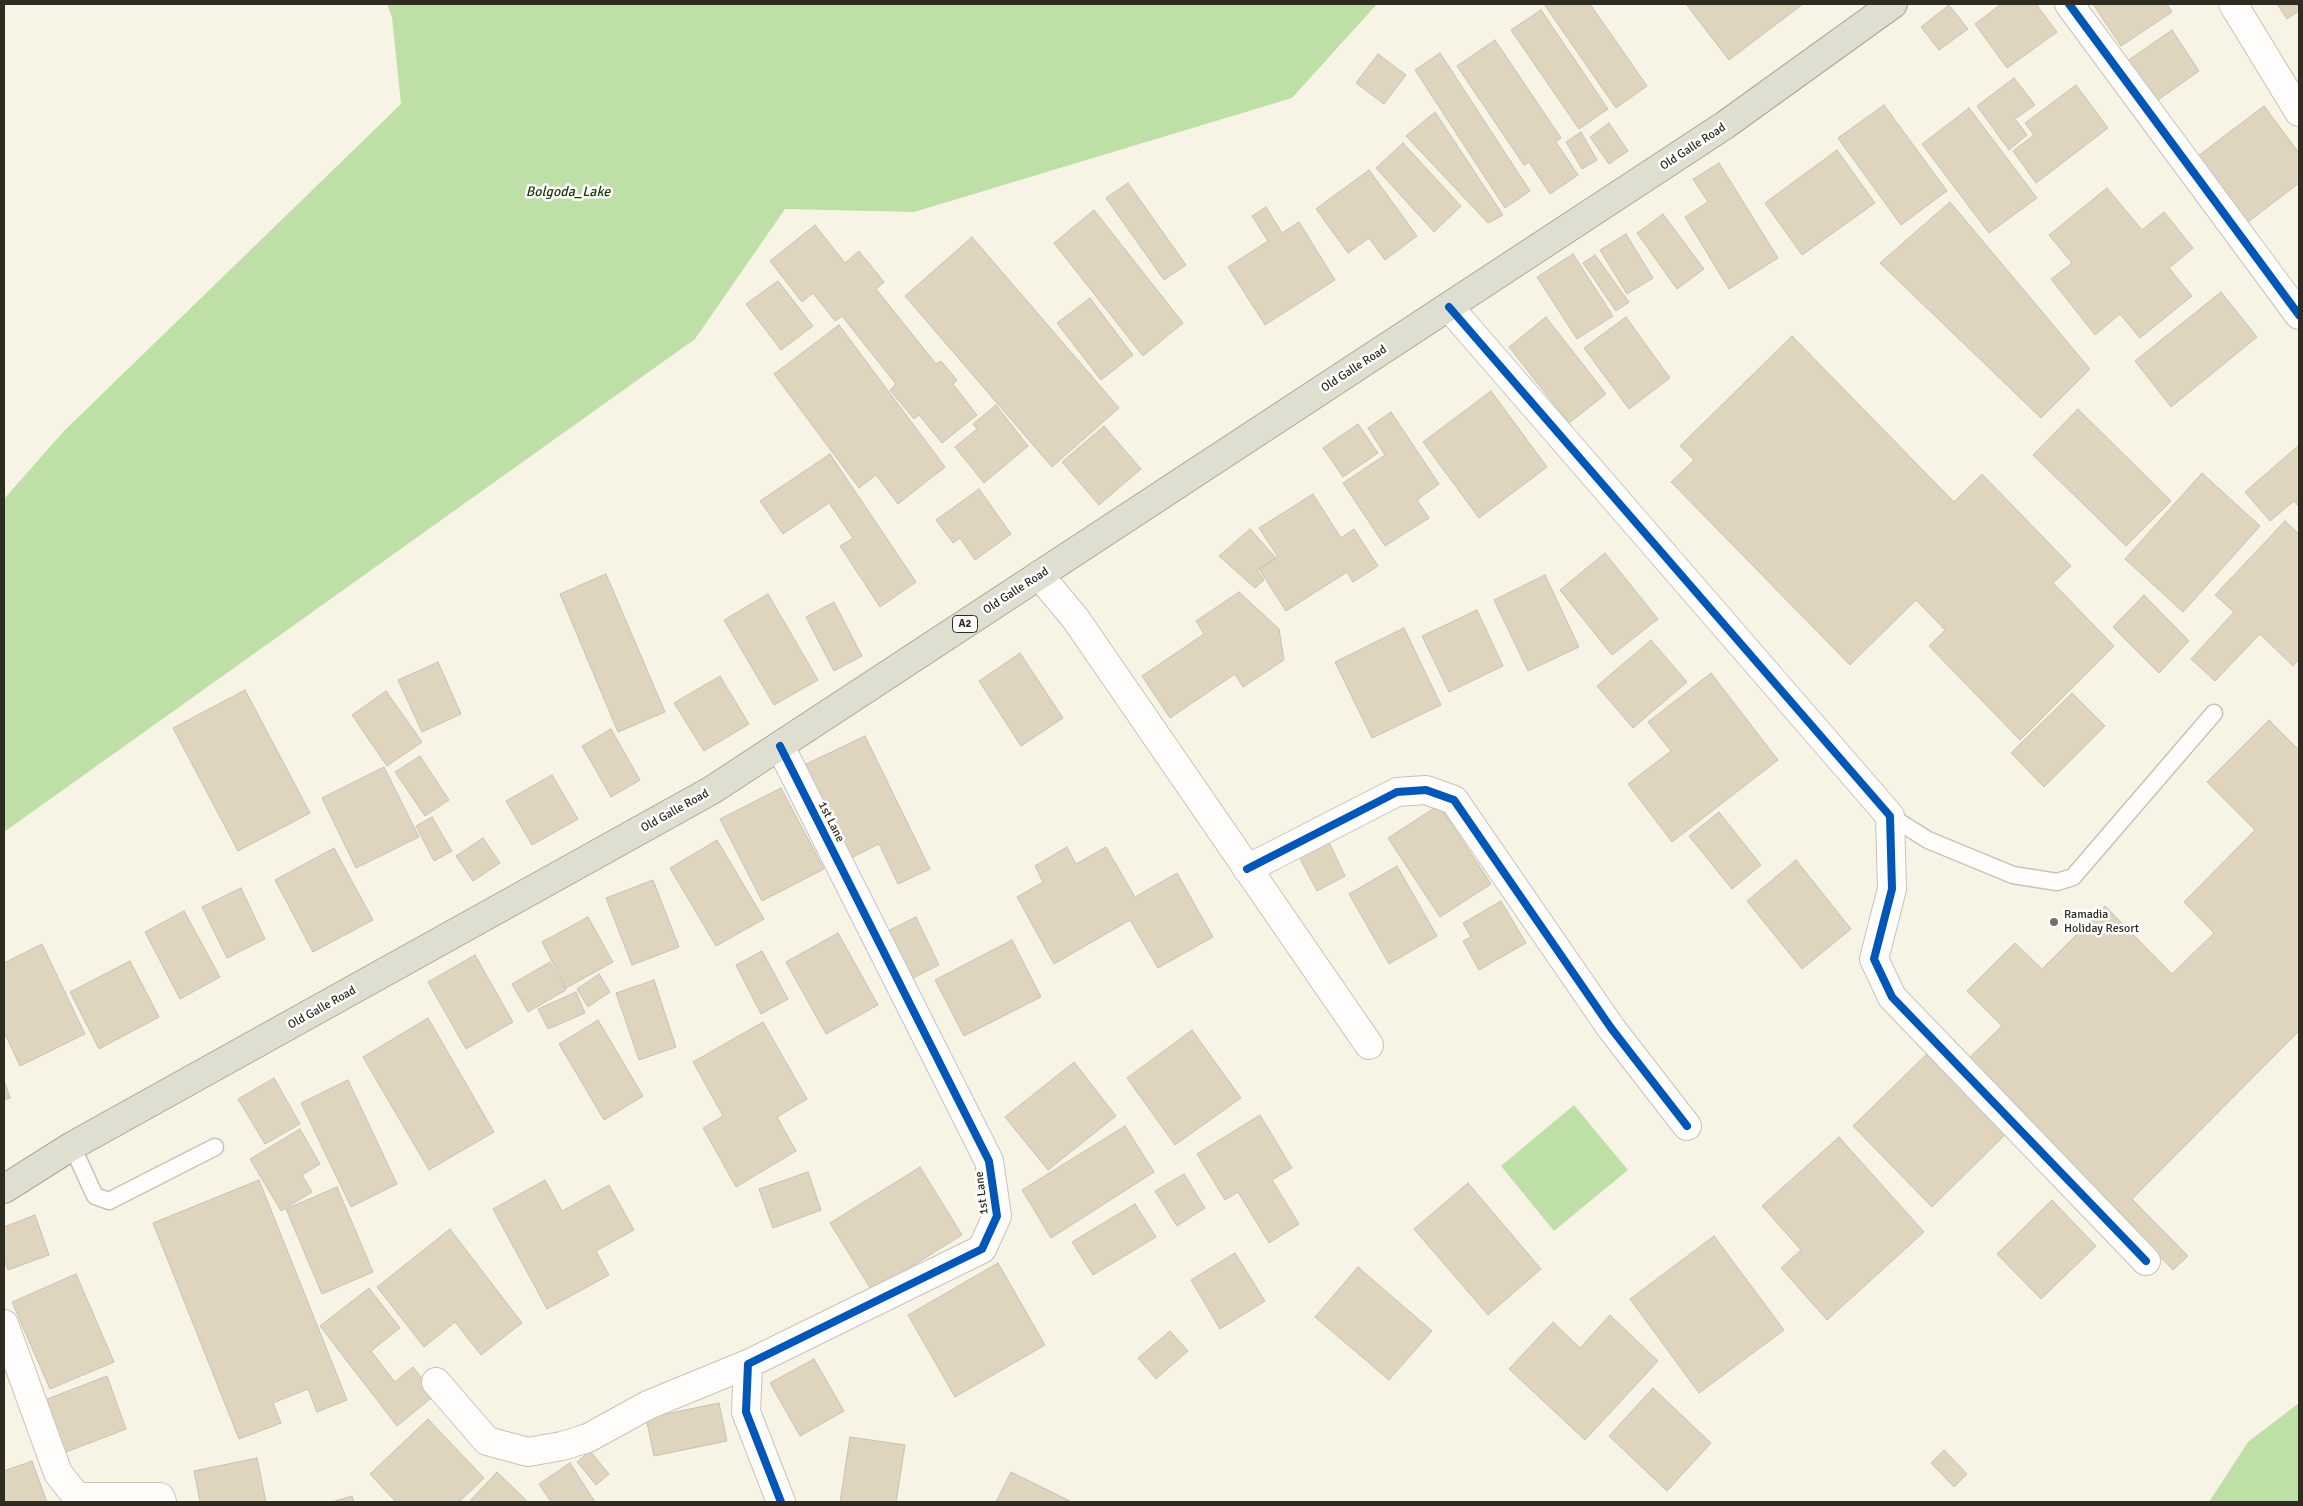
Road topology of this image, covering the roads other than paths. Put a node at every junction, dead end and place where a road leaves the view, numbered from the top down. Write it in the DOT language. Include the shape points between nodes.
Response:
graph roads {
  1 [pos="1893,4"];
  2 [pos="2069,4"];
  3 [pos="2233,4"];
  4 [pos="2299,112"];
  5 [pos="1450,306"];
  6 [pos="2299,315"];
  7 [pos="1039,576"];
  8 [pos="2214,713"];
  9 [pos="780,746"];
  10 [pos="1890,816"];
  11 [pos="1247,869"];
  12 [pos="1369,1044"];
  13 [pos="1687,1126"];
  14 [pos="72,1146"];
  15 [pos="214,1147"];
  16 [pos="4,1189"];
  17 [pos="2146,1261"];
  18 [pos="4,1324"];
  19 [pos="748,1364"];
  20 [pos="436,1382"];
  21 [pos="162,1502"];
  22 [pos="781,1502"];
  1 -- 5 [label="highway, Old Galle Road / A2" via="1725,125"];
  2 -- 6 [label="street"];
  3 -- 4 [label="street"];
  5 -- 7 [label="highway, Old Galle Road / A2"];
  5 -- 10 [label="street"];
  7 -- 9 [label="highway, Old Galle Road / A2"];
  7 -- 11 [label="street" via="1075,618"];
  8 -- 10 [label="lane" via="2073,877 2056,882 2013,875 1928,840"];
  9 -- 14 [label="highway, Old Galle Road / A2" via="712,790"];
  9 -- 19 [label="street, 1st Lane" via="989,1161 997,1216 982,1249"];
  10 -- 17 [label="street" via="1892,888 1874,959 1892,997"];
  11 -- 12 [label="street"];
  11 -- 13 [label="street" via="1397,792 1426,790 1454,800 1611,1028"];
  14 -- 15 [label="lane" via="95,1196 109,1201"];
  14 -- 16 [label="highway, Old Galle Road / A2"];
  18 -- 21 [label="street" via="58,1473 77,1497 160,1497"];
  19 -- 20 [label="street, 1st Lane" via="648,1405 588,1438 528,1452 487,1441"];
  19 -- 22 [label="street" via="746,1412"];
}
